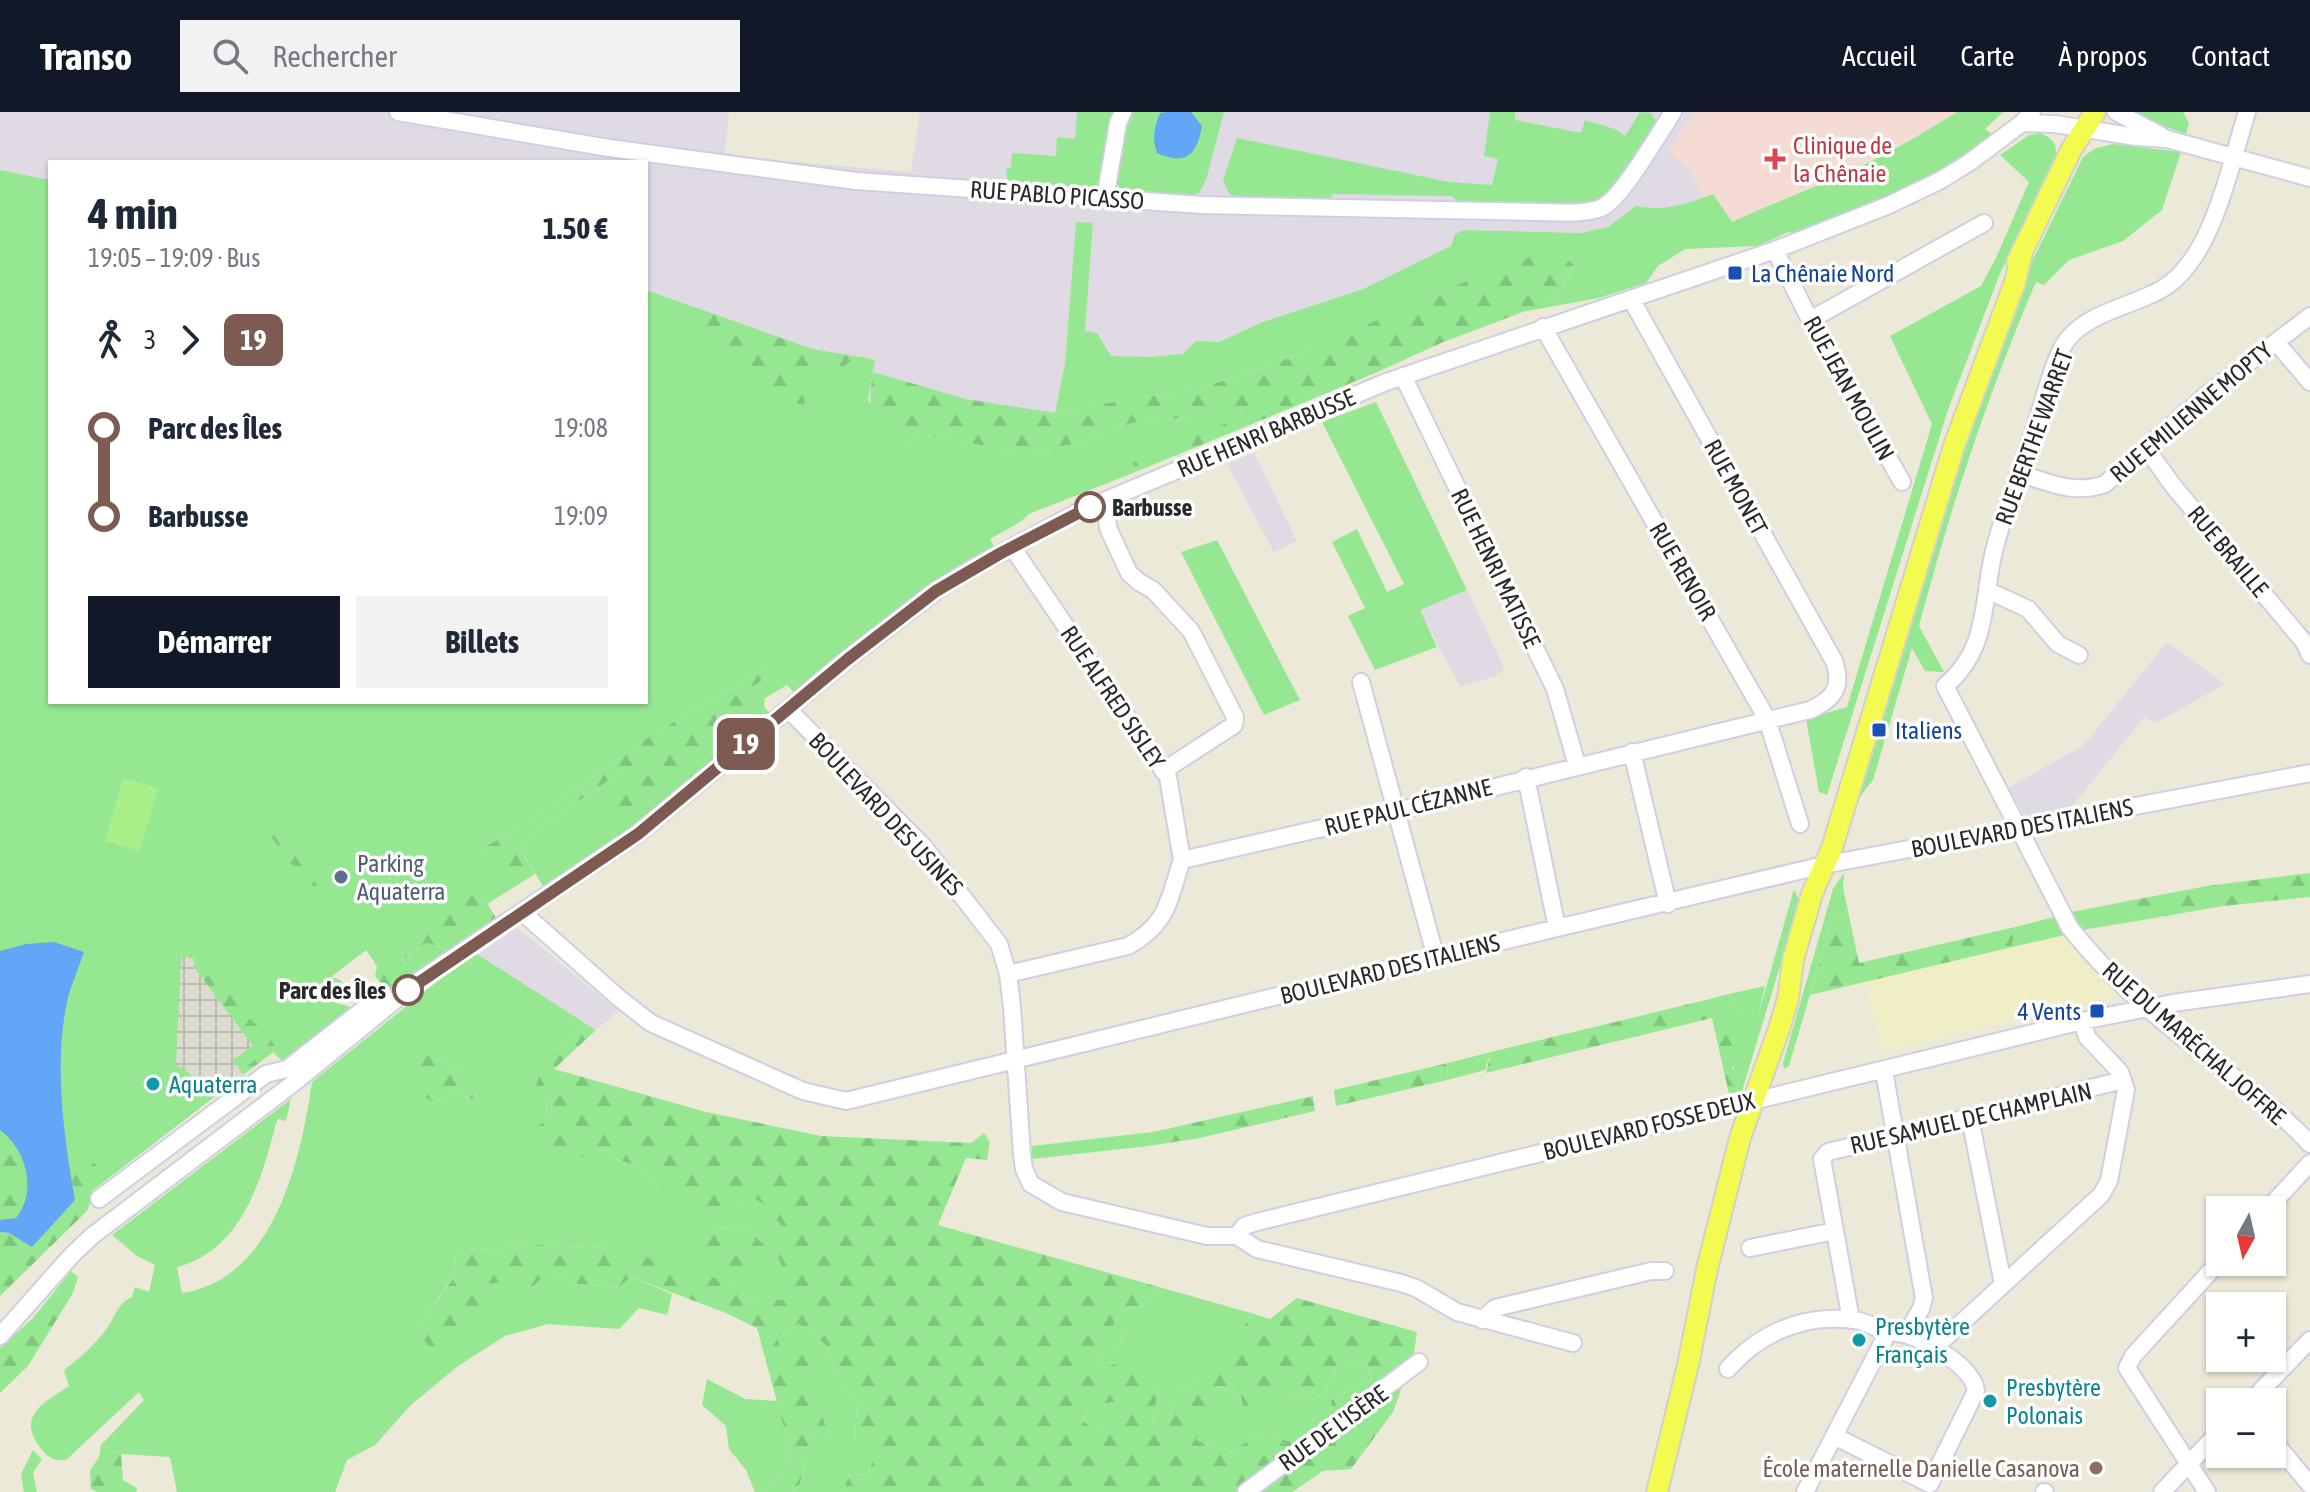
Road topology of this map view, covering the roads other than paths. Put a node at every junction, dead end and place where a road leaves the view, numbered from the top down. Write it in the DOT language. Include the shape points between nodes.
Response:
graph roads {
  1 [pos="398,112"];
  2 [pos="1123,112"];
  3 [pos="1673,112"];
  4 [pos="2116,112"];
  5 [pos="2247,112"];
  6 [pos="2027,117"];
  7 [pos="2090,121"];
  8 [pos="2167,139"];
  9 [pos="2233,155"];
  10 [pos="2310,178"];
  11 [pos="1105,199"];
  12 [pos="1984,223"];
  13 [pos="1775,250"];
  14 [pos="1631,299"];
  15 [pos="2310,316"];
  16 [pos="1810,320"];
  17 [pos="1543,327"];
  18 [pos="2276,342"];
  19 [pos="1403,376"];
  20 [pos="2310,382"];
  21 [pos="2146,448"];
  22 [pos="2019,473"];
  23 [pos="1902,482"];
  24 [pos="1106,500"];
  25 [pos="1012,547"];
  26 [pos="1987,590"];
  27 [pos="2079,655"];
  28 [pos="2310,655"];
  29 [pos="1839,675"];
  30 [pos="1361,682"];
  31 [pos="1945,686"];
  32 [pos="788,709"];
  33 [pos="1767,719"];
  34 [pos="1632,752"];
  35 [pos="1577,765"];
  36 [pos="1163,771"];
  37 [pos="2310,773"];
  38 [pos="1526,777"];
  39 [pos="1397,811"];
  40 [pos="1800,824"];
  41 [pos="2019,828"];
  42 [pos="1182,860"];
  43 [pos="1824,865"];
  44 [pos="1668,904"];
  45 [pos="522,912"];
  46 [pos="1557,928"];
  47 [pos="1436,958"];
  48 [pos="1008,974"];
  49 [pos="2310,984"];
  50 [pos="383,994"];
  51 [pos="2147,1008"];
  52 [pos="2082,1021"];
  53 [pos="1015,1061"];
  54 [pos="1884,1071"];
  55 [pos="2123,1080"];
  56 [pos="1755,1101"];
  57 [pos="1970,1118"];
  58 [pos="1895,1135"];
  59 [pos="2310,1144"];
  60 [pos="2310,1163"];
  61 [pos="2280,1196"];
  62 [pos="99,1199"];
  63 [pos="1835,1231"];
  64 [pos="1237,1236"];
  65 [pos="1750,1248"];
  66 [pos="1665,1271"];
  67 [pos="2206,1276"];
  68 [pos="2003,1284"];
  69 [pos="1482,1320"];
  70 [pos="1851,1320"];
  71 [pos="1888,1332"];
  72 [pos="1906,1334"];
  73 [pos="0,1336"];
  74 [pos="2310,1340"];
  75 [pos="1573,1343"];
  76 [pos="1935,1347"];
  77 [pos="1419,1362"];
  78 [pos="1728,1369"];
  79 [pos="2264,1388"];
  80 [pos="1834,1436"];
  81 [pos="2206,1445"];
  82 [pos="2286,1456"];
  83 [pos="2188,1462"];
  84 [pos="2310,1485"];
  85 [pos="1246,1492"];
  86 [pos="1657,1492"];
  87 [pos="1805,1492"];
  88 [pos="2162,1492"];
  89 [pos="2207,1492"];
  1 -- 11 [label="street, RUE PABLO PICASSO" via="715,164 856,181"];
  2 -- 11 [label="street"];
  3 -- 11 [label="street, RUE PABLO PICASSO" via="1618,193 1603,207 1583,211"];
  4 -- 8 [label="street"];
  5 -- 9 [label="street"];
  6 -- 7 [label="street, RUE HENRI BARBUSSE" via="2055,124"];
  6 -- 13 [label="street, RUE HENRI BARBUSSE" via="1970,162 1915,194"];
  7 -- 8 [label="street, RUE HENRI BARBUSSE"];
  7 -- 43 [label="main road" via="2022,253 1954,446"];
  8 -- 9 [label="street"];
  9 -- 10 [label="street"];
  9 -- 22 [label="street, RUE BERTHE WARRET" via="2212,219 2179,275 2162,289 2098,316 2064,344"];
  12 -- 16 [label="street"];
  13 -- 14 [label="street, RUE HENRI BARBUSSE"];
  13 -- 16 [label="street, RUE JEAN MOULIN"];
  14 -- 17 [label="street, RUE HENRI BARBUSSE"];
  14 -- 29 [label="street, RUE MONET"];
  15 -- 18 [label="street, RUE EMILIENNE MOPTY"];
  16 -- 23 [label="street, RUE JEAN MOULIN"];
  17 -- 19 [label="street, RUE HENRI BARBUSSE"];
  17 -- 33 [label="street, RUE RENOIR"];
  18 -- 20 [label="street"];
  18 -- 21 [label="street, RUE EMILIENNE MOPTY"];
  19 -- 24 [label="street, RUE HENRI BARBUSSE"];
  19 -- 35 [label="street, RUE HENRI MATISSE" via="1555,689"];
  21 -- 22 [label="street, RUE EMILIENNE MOPTY" via="2105,484 2087,490"];
  21 -- 28 [label="street, RUE BRAILLE"];
  22 -- 26 [label="street, RUE BERTHE WARRET"];
  24 -- 25 [label="street, RUE HENRI BARBUSSE"];
  24 -- 36 [label="street" via="1108,528 1129,573 1191,631 1235,717 1234,725"];
  25 -- 32 [label="street, RUE HENRI BARBUSSE" via="936,591"];
  25 -- 36 [label="street, RUE ALFRED SISLEY"];
  26 -- 27 [label="street" via="2028,609 2058,644"];
  26 -- 31 [label="street, RUE BERTHE WARRET" via="1974,650"];
  29 -- 33 [label="street, RUE PAUL CÉZANNE" via="1824,704"];
  30 -- 39 [label="street"];
  31 -- 41 [label="street, RUE DU MARÉCHAL JOFFRE"];
  32 -- 45 [label="street, RUE HENRI BARBUSSE" via="638,834"];
  32 -- 48 [label="street, BOULEVARD DES USINES" via="924,847 999,944"];
  33 -- 34 [label="street, RUE PAUL CÉZANNE"];
  33 -- 40 [label="street, RUE RENOIR"];
  34 -- 35 [label="street, RUE PAUL CÉZANNE"];
  34 -- 44 [label="street"];
  35 -- 38 [label="street, RUE PAUL CÉZANNE"];
  36 -- 42 [label="street, RUE ALFRED SISLEY"];
  37 -- 41 [label="street, BOULEVARD DES ITALIENS"];
  38 -- 39 [label="street, RUE PAUL CÉZANNE"];
  38 -- 46 [label="street"];
  39 -- 42 [label="street, RUE PAUL CÉZANNE"];
  39 -- 47 [label="street"];
  41 -- 43 [label="street, BOULEVARD DES ITALIENS"];
  41 -- 51 [label="street, RUE DU MARÉCHAL JOFFRE" via="2070,928"];
  42 -- 48 [label="street" via="1165,910 1144,937 1128,946"];
  43 -- 44 [label="street, BOULEVARD DES ITALIENS"];
  43 -- 56 [label="main road"];
  44 -- 46 [label="street, BOULEVARD DES ITALIENS"];
  45 -- 53 [label="street, BOULEVARD DES ITALIENS" via="651,1023 818,1096 862,1099"];
  45 -- 73 [label="street, RUE HENRI BARBUSSE" via="420,980 92,1236"];
  46 -- 47 [label="street, BOULEVARD DES ITALIENS"];
  47 -- 53 [label="street, BOULEVARD DES ITALIENS"];
  48 -- 53 [label="street, BOULEVARD DES USINES"];
  49 -- 51 [label="street, BOULEVARD FOSSE DEUX"];
  50 -- 62 [label="street" via="287,1069 266,1074"];
  51 -- 52 [label="street, BOULEVARD FOSSE DEUX"];
  51 -- 59 [label="street, RUE DU MARÉCHAL JOFFRE"];
  52 -- 54 [label="street, BOULEVARD FOSSE DEUX"];
  52 -- 55 [label="street" via="2087,1037"];
  53 -- 64 [label="street, BOULEVARD DES USINES" via="1022,1154 1031,1184 1062,1202 1207,1236"];
  54 -- 56 [label="street, BOULEVARD FOSSE DEUX"];
  54 -- 58 [label="street"];
  55 -- 57 [label="street, RUE SAMUEL DE CHAMPLAIN"];
  55 -- 68 [label="street" via="2124,1105 2109,1181 2101,1195"];
  56 -- 64 [label="street, BOULEVARD FOSSE DEUX" via="1257,1222 1244,1226"];
  56 -- 86 [label="main road" via="1740,1138 1710,1255"];
  57 -- 58 [label="street, RUE SAMUEL DE CHAMPLAIN"];
  57 -- 68 [label="street"];
  58 -- 63 [label="street, RUE SAMUEL DE CHAMPLAIN" via="1828,1152 1822,1159"];
  58 -- 72 [label="street" via="1924,1298"];
  60 -- 61 [label="street"];
  63 -- 65 [label="street"];
  63 -- 70 [label="street"];
  64 -- 69 [label="street" via="1257,1249 1416,1288 1452,1310"];
  66 -- 69 [label="street" via="1495,1308"];
  67 -- 83 [label="street" via="2127,1368"];
  68 -- 76 [label="street"];
  69 -- 75 [label="street"];
  70 -- 71 [label="street"];
  70 -- 78 [label="street" via="1790,1327 1742,1353"];
  71 -- 72 [label="street"];
  71 -- 80 [label="street"];
  72 -- 76 [label="street"];
  74 -- 79 [label="street"];
  76 -- 80 [label="street" via="1964,1370 1976,1388 1930,1484"];
  77 -- 85 [label="street, RUE DE L'ISÈRE"];
  80 -- 87 [label="street"];
  81 -- 83 [label="street"];
  82 -- 84 [label="street"];
  83 -- 88 [label="street"];
  83 -- 89 [label="street"];
}
